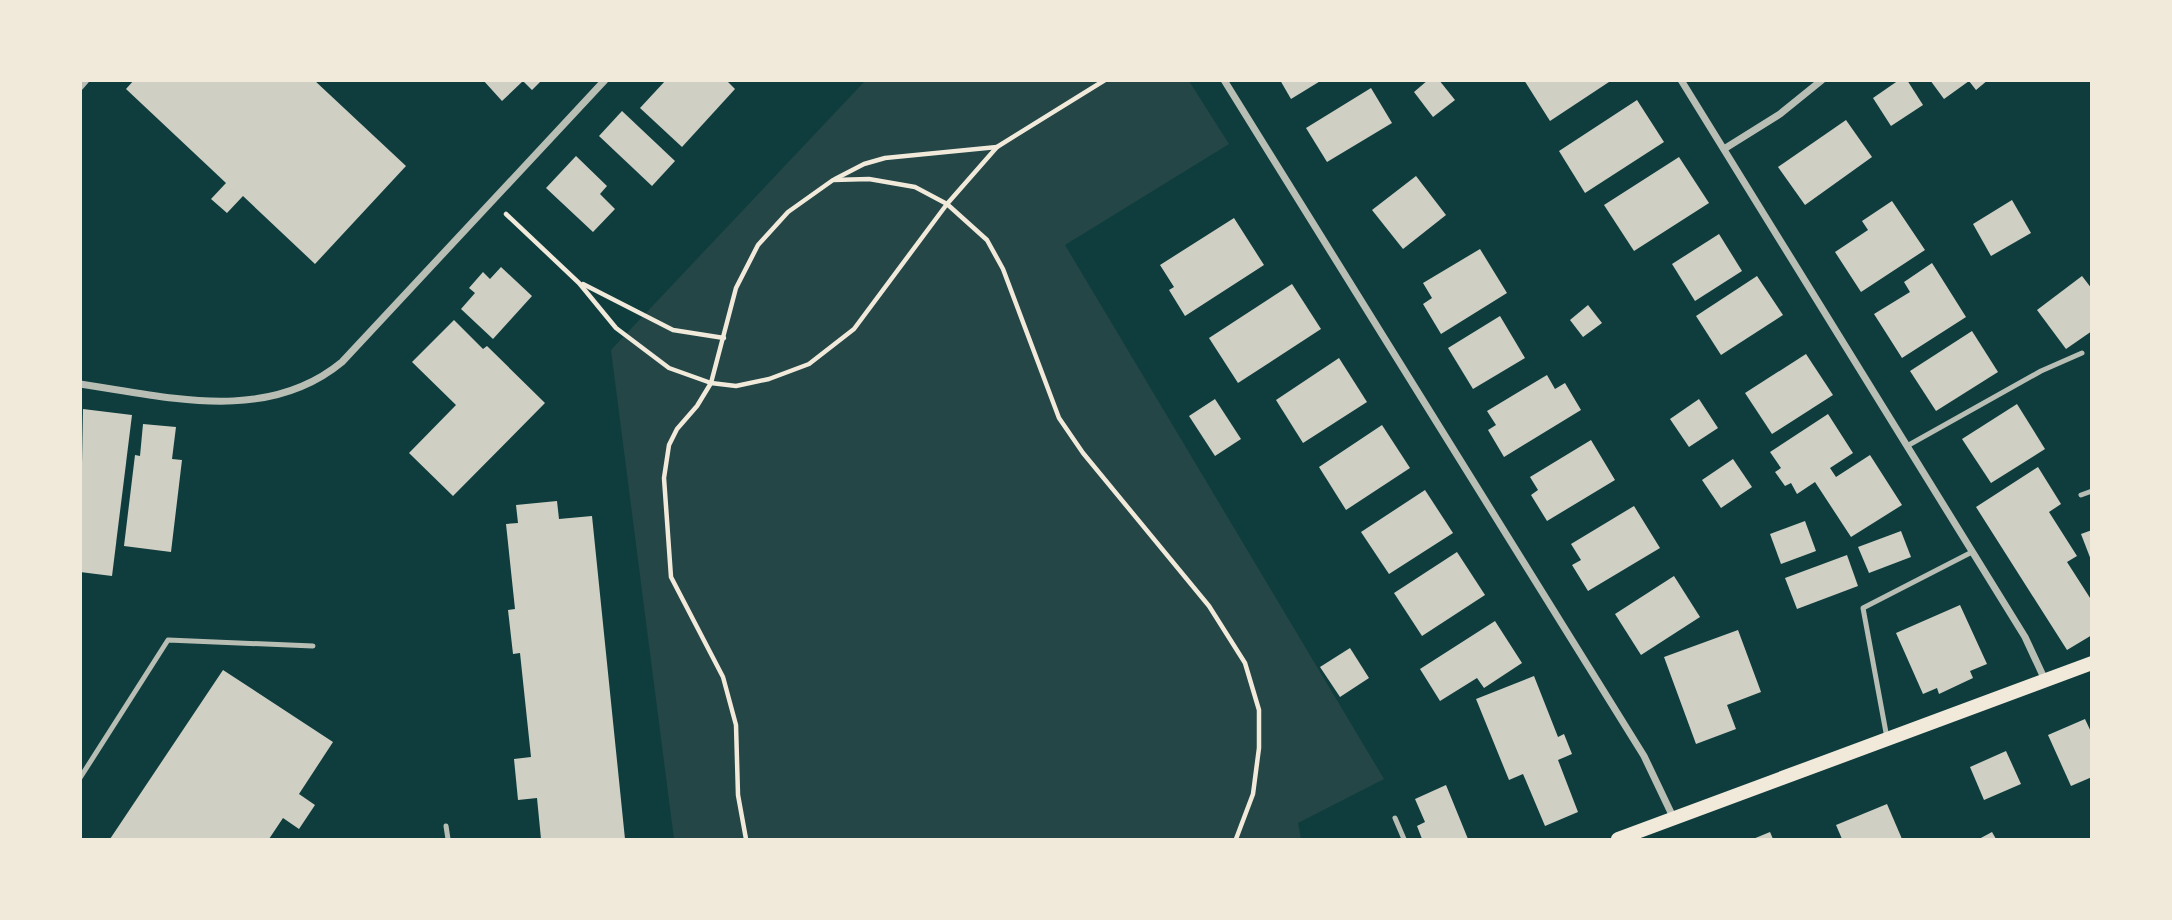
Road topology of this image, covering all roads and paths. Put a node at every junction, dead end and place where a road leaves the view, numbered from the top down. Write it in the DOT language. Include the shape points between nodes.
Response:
graph roads {
  1 [pos="86,80"];
  2 [pos="605,80"];
  3 [pos="1105,80"];
  4 [pos="1224,80"];
  5 [pos="1681,80"];
  6 [pos="1822,80"];
  7 [pos="80,87"];
  8 [pos="998,147"];
  9 [pos="1724,149"];
  10 [pos="833,180"];
  11 [pos="492,201"];
  12 [pos="947,204"];
  13 [pos="579,283"];
  14 [pos="724,338"];
  15 [pos="2082,353"];
  16 [pos="711,383"];
  17 [pos="80,384"];
  18 [pos="1907,446"];
  19 [pos="2091,491"];
  20 [pos="2081,495"];
  21 [pos="1972,552"];
  22 [pos="313,646"];
  23 [pos="2091,663"];
  24 [pos="2045,680"];
  25 [pos="1887,739"];
  26 [pos="80,778"];
  27 [pos="1395,818"];
  28 [pos="1674,819"];
  29 [pos="446,826"];
  30 [pos="448,839"];
  31 [pos="746,839"];
  32 [pos="1236,839"];
  33 [pos="1404,839"];
  34 [pos="1618,839"];
  1 -- 7 [label="street"];
  2 -- 11 [label="street"];
  3 -- 8 [label="path"];
  4 -- 28 [label="street" via="1644,756"];
  5 -- 9 [label="street"];
  6 -- 9 [label="street" via="1780,114"];
  8 -- 10 [label="path" via="885,158"];
  8 -- 12 [label="path"];
  9 -- 18 [label="street"];
  10 -- 12 [label="path" via="869,179 915,187"];
  10 -- 14 [label="path" via="788,212 758,245 736,288"];
  11 -- 13 [label="path"];
  11 -- 17 [label="street" via="342,362 310,384 265,399 211,403"];
  12 -- 16 [label="path" via="854,329 831,349 769,379 736,386"];
  12 -- 32 [label="path" via="987,240 1003,269 1059,418 1209,606 1245,663 1259,710 1259,748 1253,794"];
  13 -- 14 [label="path" via="673,330"];
  13 -- 16 [label="path" via="616,328 668,368"];
  14 -- 16 [label="path"];
  15 -- 18 [label="lane"];
  16 -- 31 [label="path" via="669,445 664,478 666,535 670,577 723,677 736,724 738,795"];
  18 -- 21 [label="street"];
  19 -- 20 [label="lane"];
  21 -- 24 [label="street" via="2025,637"];
  21 -- 25 [label="lane" via="1863,608"];
  22 -- 26 [label="lane" via="168,640"];
  23 -- 24 [label="main road"];
  24 -- 25 [label="main road"];
  25 -- 28 [label="main road"];
  27 -- 33 [label="lane"];
  28 -- 34 [label="main road"];
  29 -- 30 [label="lane"];
}
